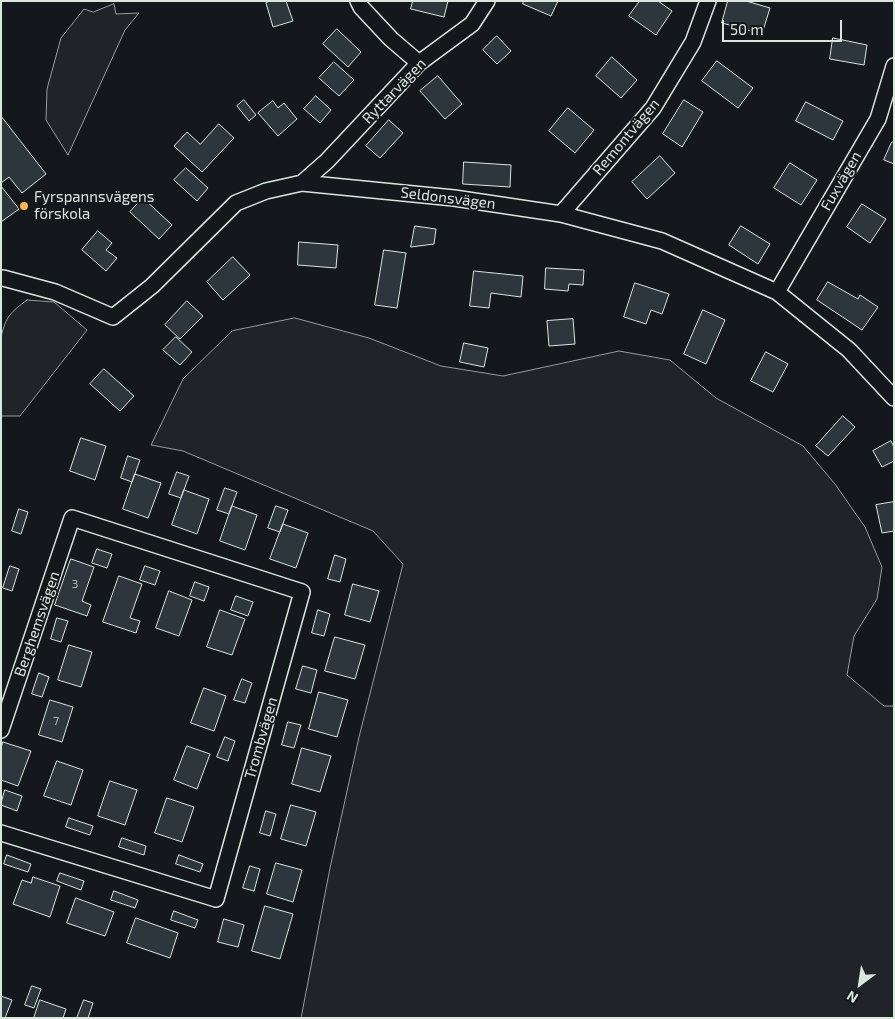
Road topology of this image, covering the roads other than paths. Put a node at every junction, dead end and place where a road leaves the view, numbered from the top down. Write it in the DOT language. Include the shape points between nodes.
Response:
graph roads {
  1 [pos="358,1"];
  2 [pos="487,1"];
  3 [pos="708,1"];
  4 [pos="419,63"];
  5 [pos="894,66"];
  6 [pos="302,183"];
  7 [pos="561,214"];
  8 [pos="2,278"];
  9 [pos="777,292"];
  10 [pos="894,398"];
  11 [pos="72,518"];
  12 [pos="1,730"];
  13 [pos="1,833"];
  1 -- 4 [label="street" via="391,39"];
  2 -- 4 [label="street, Ryttarvägen" via="472,24"];
  3 -- 7 [label="street, Remontvägen" via="693,42 653,108"];
  4 -- 6 [label="street, Ryttarvägen" via="328,161"];
  5 -- 9 [label="street, Fuxvägen" via="878,119"];
  6 -- 7 [label="street, Seldonsvägen" via="454,198"];
  6 -- 8 [label="street, Seldonsvägen" via="266,191 236,203 152,286 113,317 55,292"];
  7 -- 9 [label="street, Seldonsvägen" via="662,241"];
  9 -- 10 [label="street, Seldonsvägen" via="849,350"];
  11 -- 12 [label="street, Berghemsvägen"];
  11 -- 13 [label="street, Trombvägen" via="302,592 216,899"];
}
